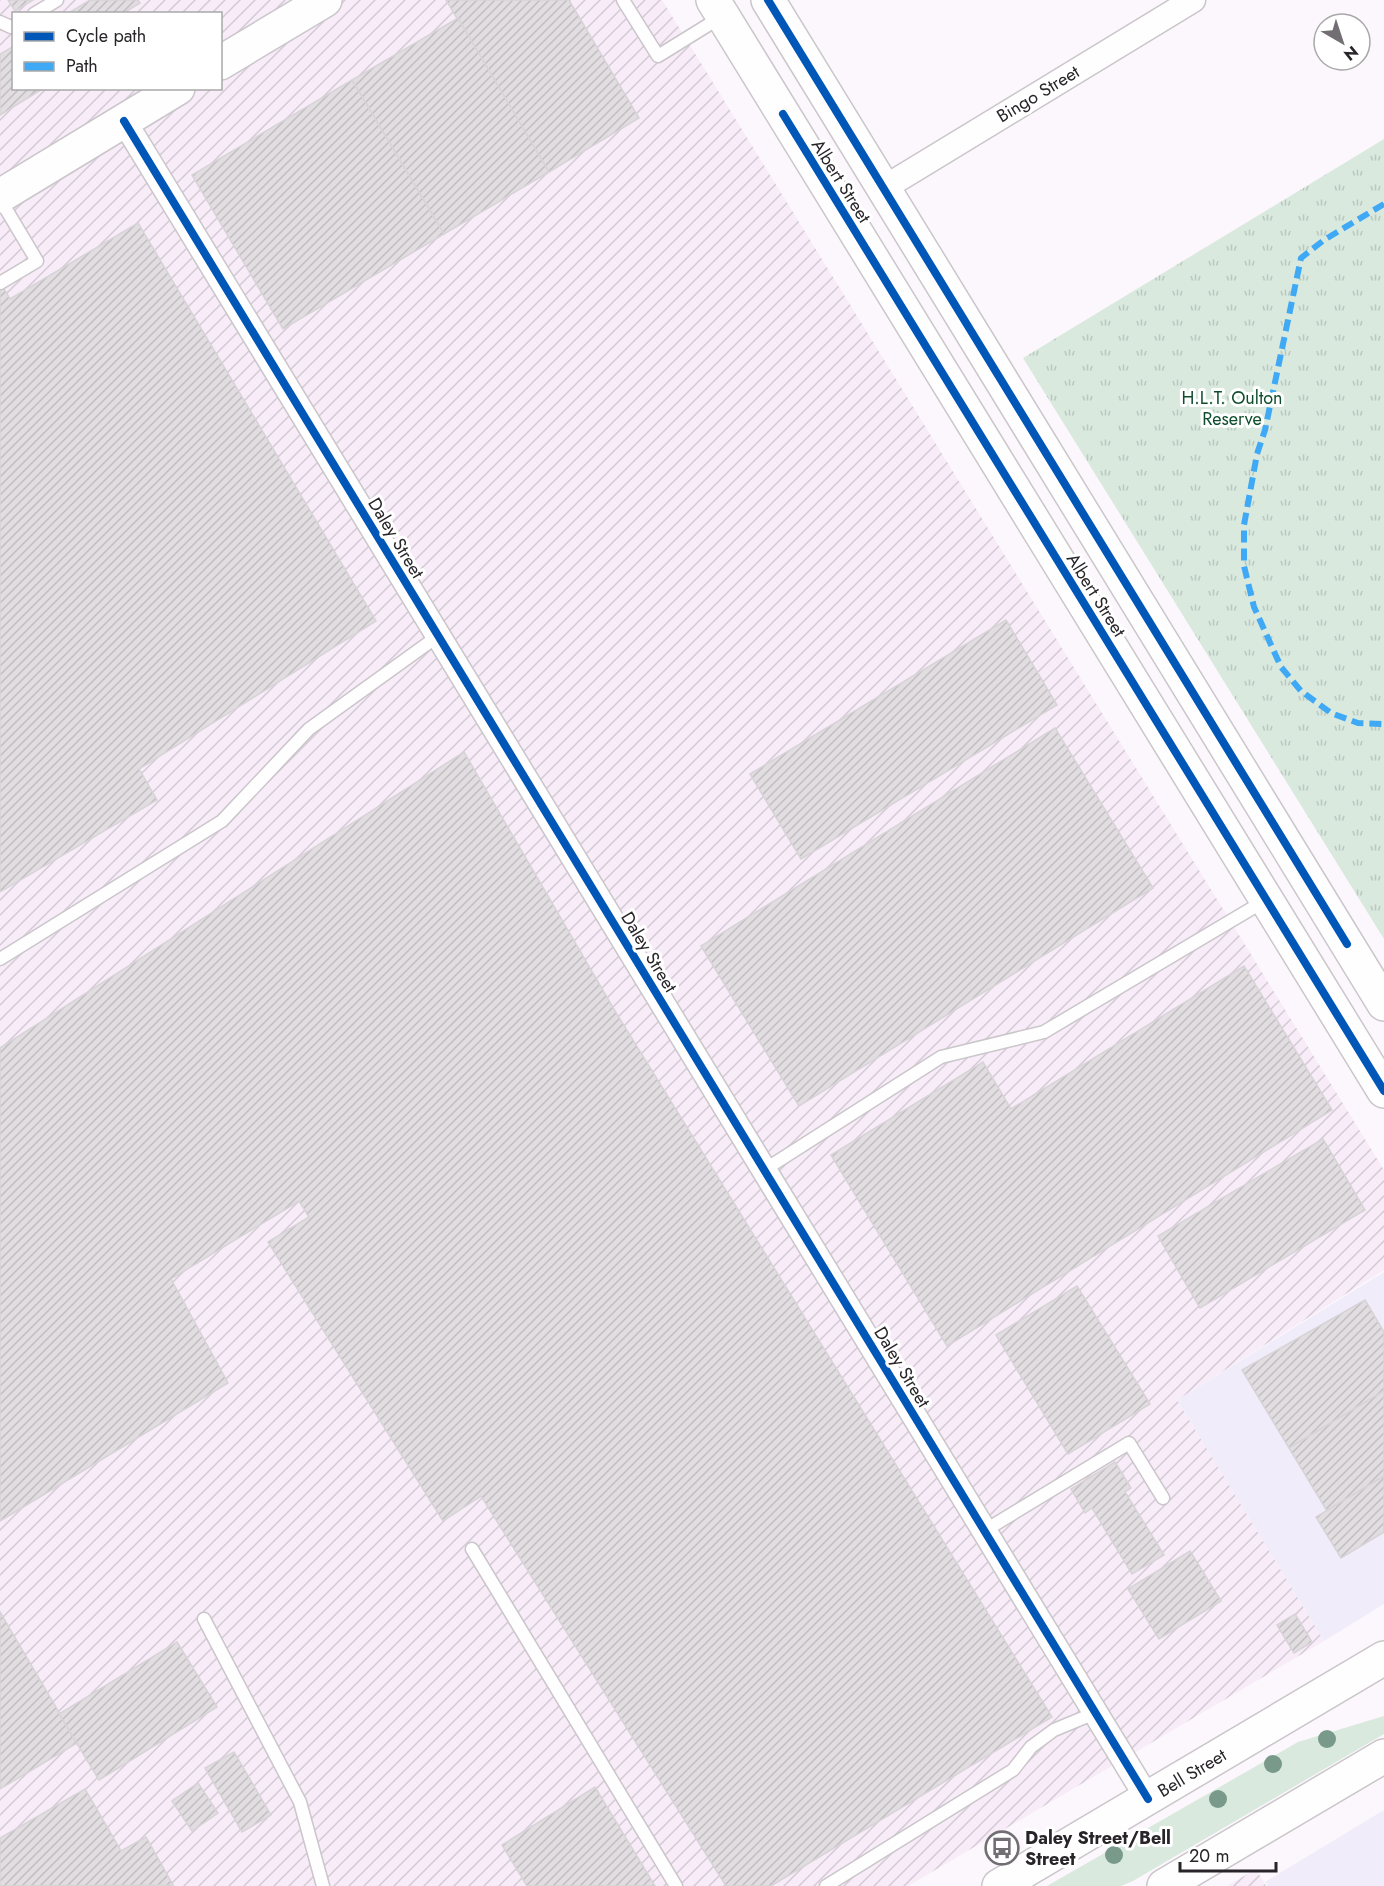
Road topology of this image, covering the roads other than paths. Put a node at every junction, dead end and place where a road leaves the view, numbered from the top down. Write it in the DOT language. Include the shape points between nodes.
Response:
graph roads {
  1 [pos="57,0"];
  2 [pos="325,0"];
  3 [pos="623,0"];
  4 [pos="768,0"];
  5 [pos="1193,0"];
  6 [pos="718,8"];
  7 [pos="37,12"];
  8 [pos="222,62"];
  9 [pos="823,89"];
  10 [pos="175,90"];
  11 [pos="783,114"];
  12 [pos="124,121"];
  13 [pos="884,188"];
  14 [pos="0,198"];
  15 [pos="0,283"];
  16 [pos="966,322"];
  17 [pos="925,345"];
  18 [pos="438,636"];
  19 [pos="1306,877"];
  20 [pos="1266,900"];
  21 [pos="0,959"];
  22 [pos="1381,999"];
  23 [pos="1339,1018"];
  24 [pos="1384,1091"];
  25 [pos="764,1170"];
  26 [pos="1163,1498"];
  27 [pos="984,1531"];
  28 [pos="472,1549"];
  29 [pos="204,1619"];
  30 [pos="1384,1659"];
  31 [pos="1095,1713"];
  32 [pos="1384,1756"];
  33 [pos="1148,1799"];
  34 [pos="323,1886"];
  35 [pos="676,1886"];
  36 [pos="826,1886"];
  37 [pos="999,1886"];
  38 [pos="1164,1886"];
  1 -- 7 [label="lane"];
  2 -- 8 [label="main road"];
  3 -- 6 [label="lane" via="658,56"];
  4 -- 9 [label="main road, Albert Street"];
  5 -- 13 [label="street, Bingo Street"];
  6 -- 11 [label="main road, Albert Street"];
  9 -- 11 [label="main road"];
  9 -- 13 [label="main road, Albert Street"];
  10 -- 12 [label="main road"];
  11 -- 17 [label="main road, Albert Street"];
  12 -- 14 [label="main road"];
  12 -- 18 [label="street, Daley Street"];
  13 -- 16 [label="main road, Albert Street"];
  14 -- 15 [label="lane" via="37,261"];
  16 -- 17 [label="main road"];
  16 -- 19 [label="main road, Albert Street"];
  17 -- 20 [label="main road, Albert Street"];
  18 -- 21 [label="lane" via="309,729 222,821"];
  18 -- 25 [label="street, Daley Street"];
  19 -- 20 [label="main road"];
  19 -- 22 [label="main road, Albert Street"];
  20 -- 23 [label="main road, Albert Street"];
  20 -- 25 [label="lane" via="1044,1032 941,1057"];
  22 -- 23 [label="main road"];
  23 -- 24 [label="main road, Albert Street"];
  25 -- 27 [label="street, Daley Street"];
  26 -- 27 [label="lane" via="1129,1443"];
  27 -- 31 [label="street, Daley Street"];
  28 -- 35 [label="lane"];
  29 -- 34 [label="lane" via="300,1802"];
  30 -- 33 [label="main road, Bell Street"];
  31 -- 33 [label="street, Daley Street"];
  31 -- 36 [label="lane" via="1054,1730 1031,1747 1014,1770"];
  32 -- 38 [label="main road"];
  33 -- 37 [label="main road, Bell Street"];
}
